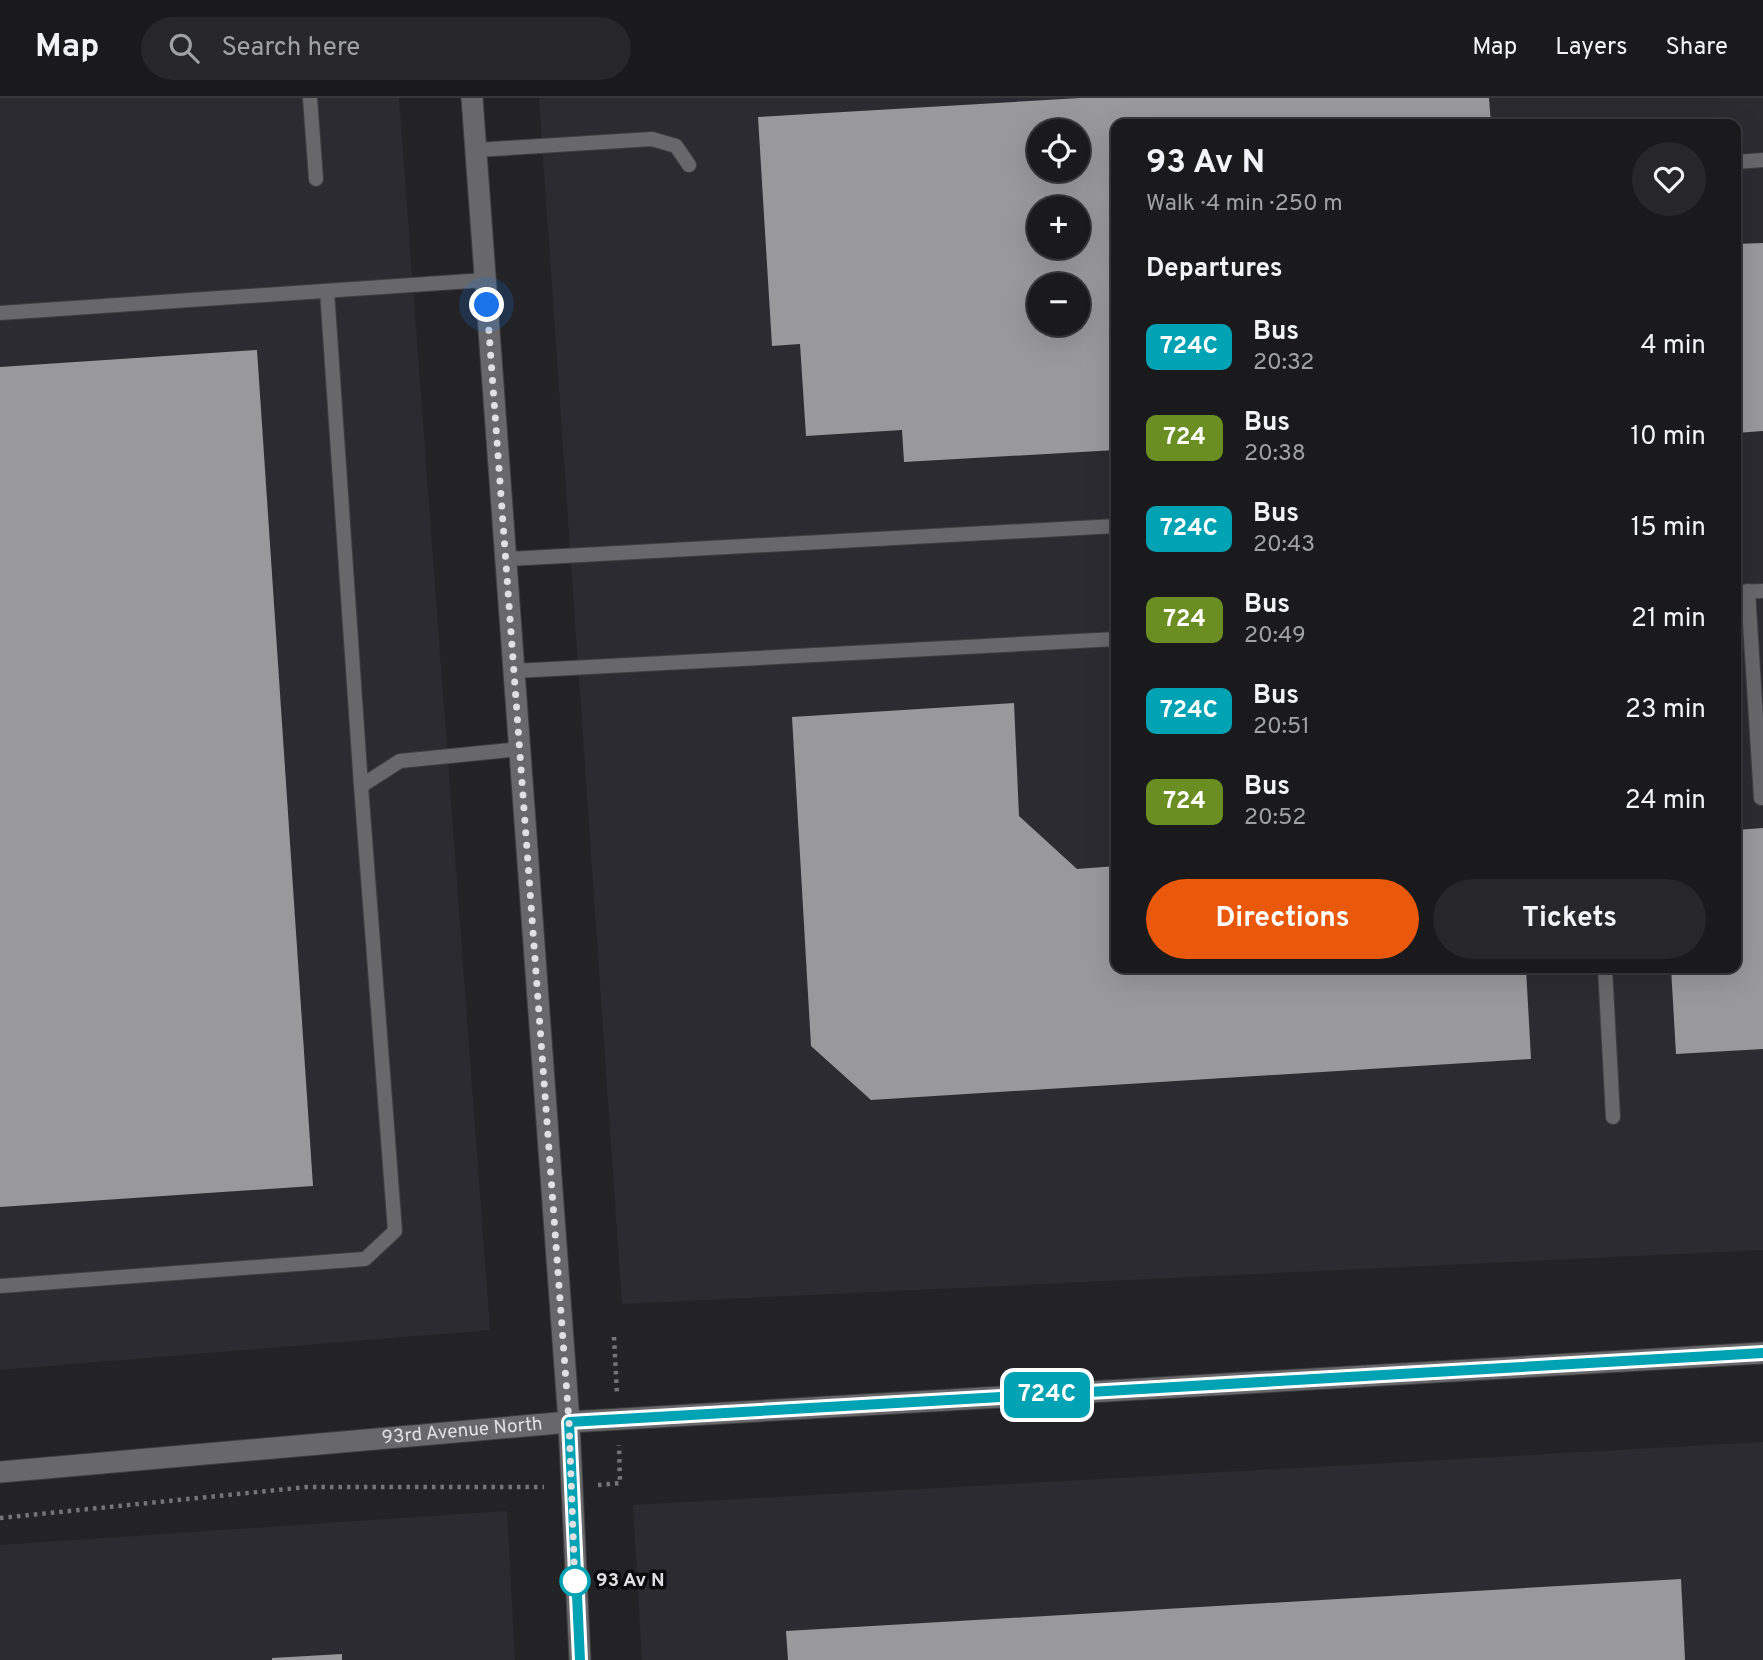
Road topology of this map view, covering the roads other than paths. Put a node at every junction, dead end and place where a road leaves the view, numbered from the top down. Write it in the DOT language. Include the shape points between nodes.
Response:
graph roads {
  1 [pos="310,98"];
  2 [pos="472,98"];
  3 [pos="476,150"];
  4 [pos="1763,160"];
  5 [pos="1741,162"];
  6 [pos="689,165"];
  7 [pos="316,179"];
  8 [pos="485,280"];
  9 [pos="327,291"];
  10 [pos="0,313"];
  11 [pos="1111,526"];
  12 [pos="506,559"];
  13 [pos="1763,591"];
  14 [pos="1742,592"];
  15 [pos="1111,639"];
  16 [pos="514,671"];
  17 [pos="520,749"];
  18 [pos="361,786"];
  19 [pos="1761,798"];
  20 [pos="1605,973"];
  21 [pos="1613,1117"];
  22 [pos="0,1286"];
  23 [pos="1763,1353"];
  24 [pos="569,1422"];
  25 [pos="0,1472"];
  26 [pos="580,1660"];
  1 -- 7 [label="lane"];
  2 -- 3 [label="street"];
  3 -- 6 [label="lane" via="652,139 676,146"];
  3 -- 8 [label="street"];
  4 -- 5 [label="lane"];
  8 -- 9 [label="lane"];
  8 -- 12 [label="street"];
  9 -- 10 [label="lane"];
  9 -- 18 [label="lane"];
  11 -- 12 [label="lane"];
  12 -- 16 [label="street"];
  13 -- 14 [label="lane"];
  14 -- 19 [label="lane"];
  15 -- 16 [label="lane"];
  16 -- 17 [label="street"];
  17 -- 18 [label="lane" via="400,761"];
  17 -- 24 [label="street"];
  18 -- 22 [label="lane" via="395,1231 365,1259"];
  20 -- 21 [label="lane"];
  23 -- 24 [label="street, 93rd Avenue North"];
  24 -- 25 [label="street, 93rd Avenue North"];
  24 -- 26 [label="street"];
}
